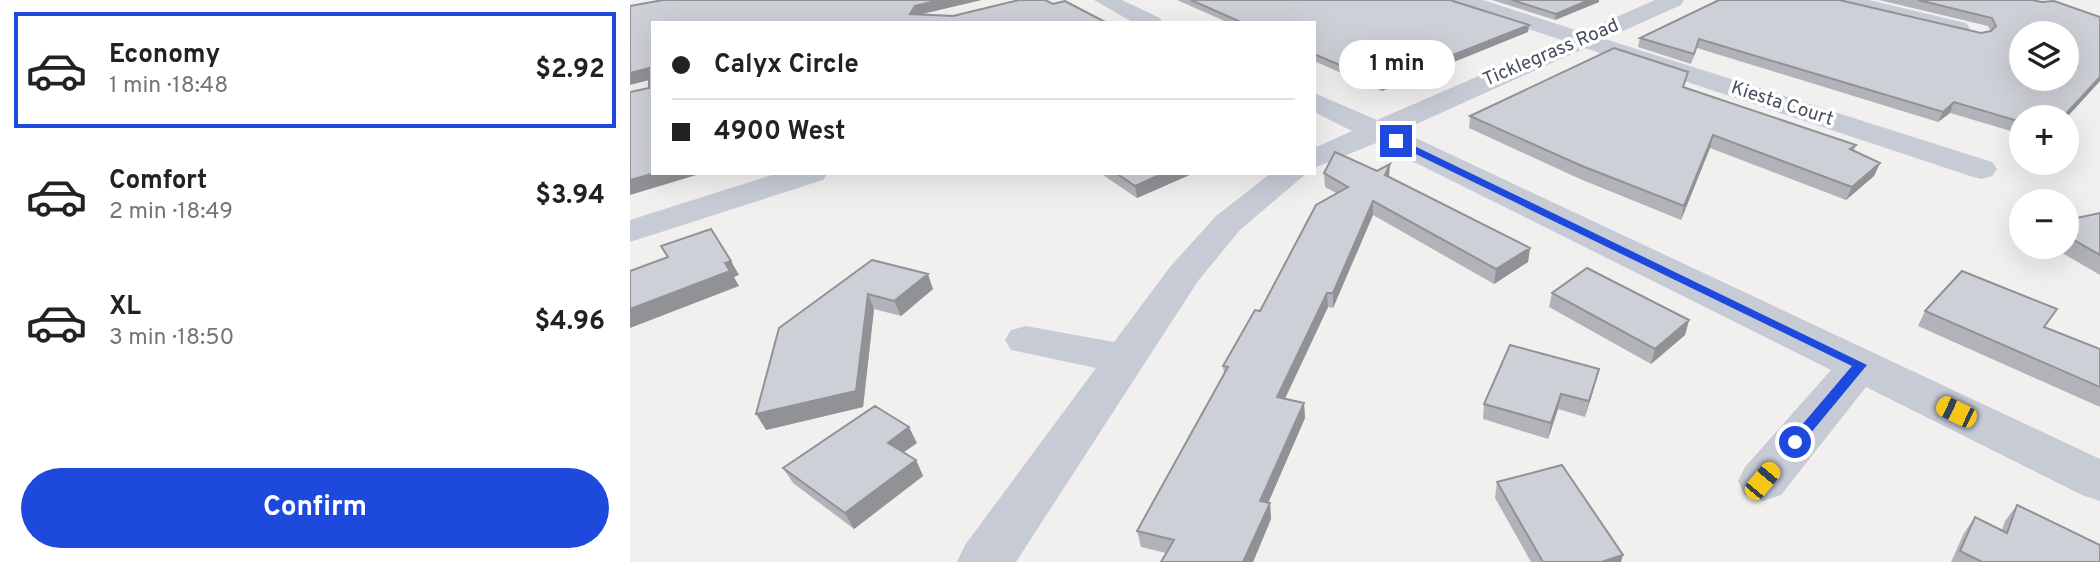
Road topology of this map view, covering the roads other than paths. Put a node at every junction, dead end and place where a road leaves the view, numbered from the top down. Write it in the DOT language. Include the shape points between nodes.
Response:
graph roads {
  1 [pos="1105,0"];
  2 [pos="1461,0"];
  3 [pos="1673,0"];
  4 [pos="1841,0"];
  5 [pos="1148,21"];
  6 [pos="1978,33"];
  7 [pos="1582,40"];
  8 [pos="1316,103"];
  9 [pos="1374,130"];
  10 [pos="1316,158"];
  11 [pos="1981,169"];
  12 [pos="806,175"];
  13 [pos="1288,175"];
  14 [pos="630,231"];
  15 [pos="1026,340"];
  16 [pos="1126,359"];
  17 [pos="1860,365"];
  18 [pos="1762,481"];
  19 [pos="2100,481"];
  20 [pos="985,562"];
  1 -- 5 [label="street"];
  2 -- 7 [label="street, Kiesta Court"];
  3 -- 7 [label="street, Ticklegrass Road"];
  4 -- 6 [label="street"];
  7 -- 9 [label="street, Ticklegrass Road"];
  7 -- 11 [label="street, Kiesta Court"];
  8 -- 9 [label="street"];
  9 -- 10 [label="street, Ticklegrass Road"];
  9 -- 17 [label="street"];
  12 -- 14 [label="street"];
  13 -- 16 [label="street" via="1252,201 1205,247"];
  15 -- 16 [label="street"];
  16 -- 20 [label="street"];
  17 -- 18 [label="street"];
  17 -- 19 [label="street"];
}
